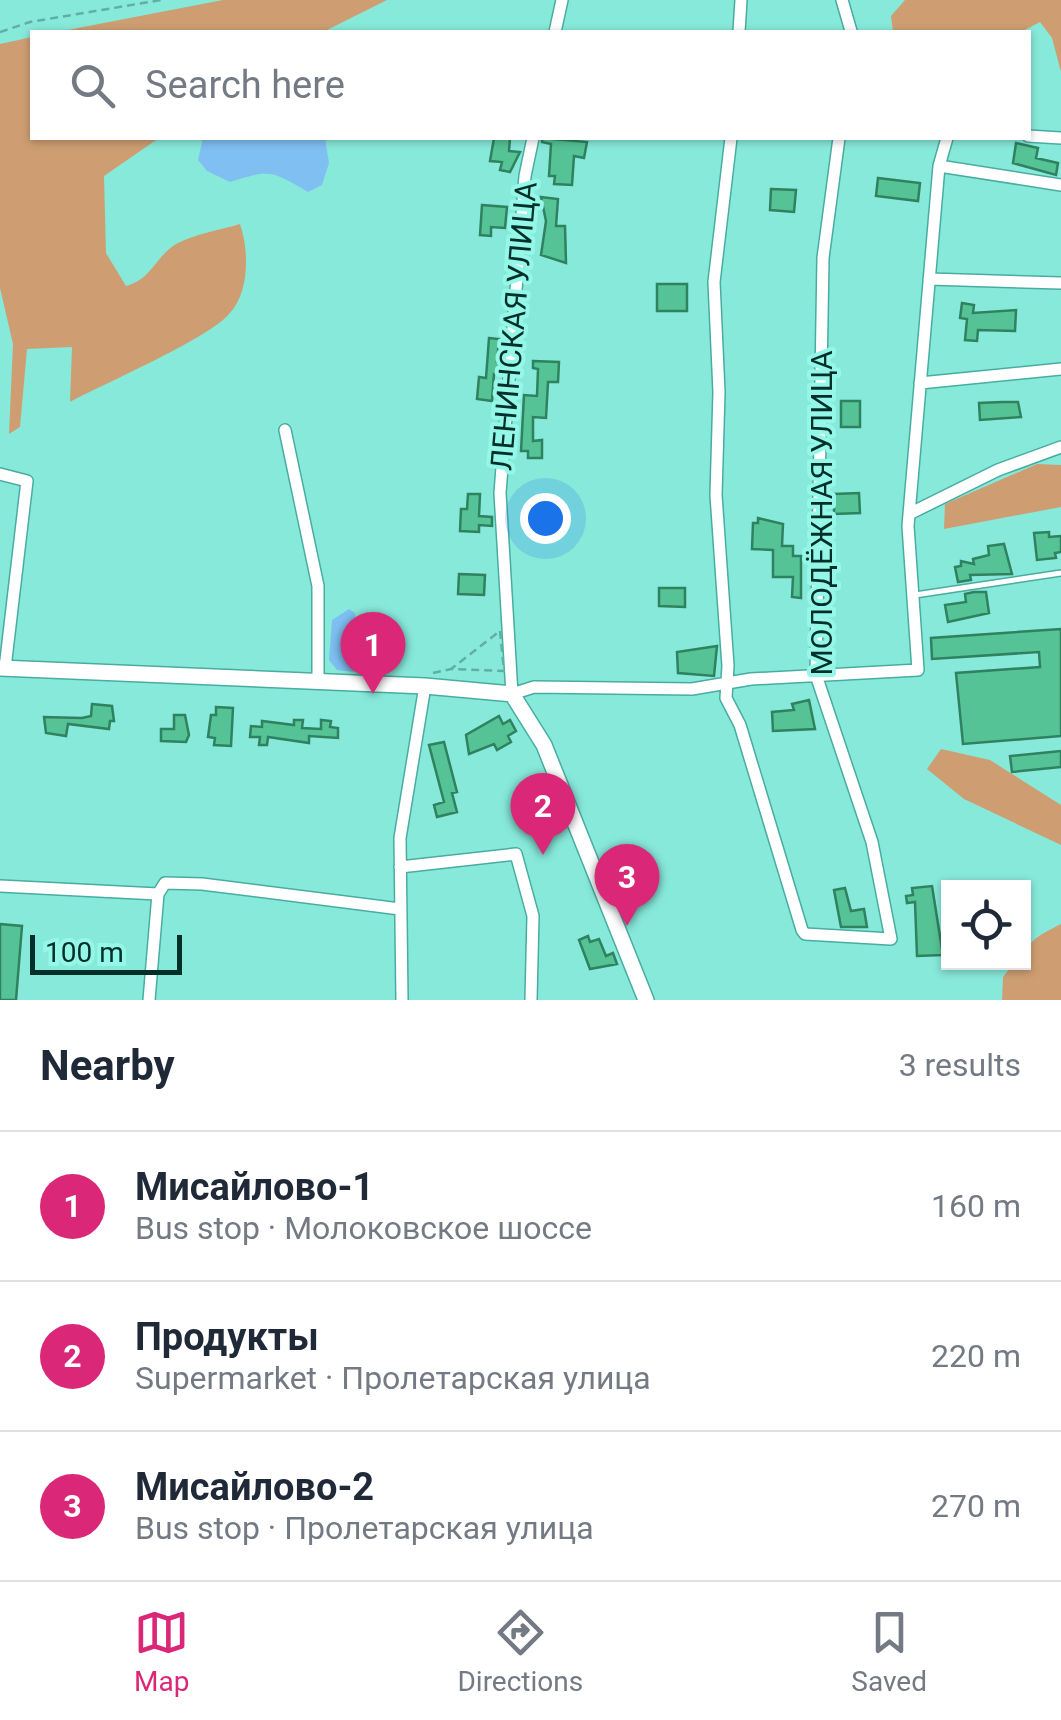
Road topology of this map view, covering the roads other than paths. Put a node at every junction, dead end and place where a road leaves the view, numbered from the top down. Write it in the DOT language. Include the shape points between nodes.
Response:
graph roads {
  1 [pos="562,0"];
  2 [pos="741,0"];
  3 [pos="842,0"];
  4 [pos="555,30"];
  5 [pos="739,30"];
  6 [pos="851,30"];
  7 [pos="1031,136"];
  8 [pos="1061,138"];
  9 [pos="533,140"];
  10 [pos="732,140"];
  11 [pos="838,140"];
  12 [pos="946,140"];
  13 [pos="939,166"];
  14 [pos="1061,185"];
  15 [pos="929,279"];
  16 [pos="1061,283"];
  17 [pos="1061,370"];
  18 [pos="920,383"];
  19 [pos="284,430"];
  20 [pos="1061,447"];
  21 [pos="0,474"];
  22 [pos="910,514"];
  23 [pos="1061,573"];
  24 [pos="915,595"];
  25 [pos="2,668"];
  26 [pos="816,675"];
  27 [pos="318,682"];
  28 [pos="726,685"];
  29 [pos="425,686"];
  30 [pos="512,694"];
  31 [pos="400,867"];
  32 [pos="0,886"];
  33 [pos="158,894"];
  34 [pos="400,909"];
  35 [pos="150,1000"];
  36 [pos="402,1000"];
  37 [pos="531,1000"];
  38 [pos="646,1000"];
  1 -- 4 [label="street"];
  2 -- 5 [label="street"];
  3 -- 6 [label="street"];
  7 -- 8 [label="street"];
  9 -- 30 [label="street, ЛЕНИНСКАЯ УЛИЦА" via="500,493"];
  10 -- 28 [label="street" via="714,282"];
  11 -- 26 [label="street, МОЛОДЁЖНАЯ УЛИЦА" via="824,258"];
  12 -- 13 [label="street"];
  13 -- 14 [label="street"];
  13 -- 15 [label="street"];
  15 -- 16 [label="street"];
  15 -- 18 [label="street"];
  17 -- 18 [label="street"];
  18 -- 22 [label="street"];
  19 -- 27 [label="street" via="318,586"];
  20 -- 22 [label="street"];
  21 -- 25 [label="street" via="27,481"];
  22 -- 24 [label="street"];
  23 -- 24 [label="lane"];
  24 -- 26 [label="street" via="918,670"];
  25 -- 27 [label="main road"];
  26 -- 28 [label="street"];
  26 -- 28 [label="street, МОЛОДЁЖНАЯ УЛИЦА" via="872,842 891,939 802,930"];
  27 -- 29 [label="main road"];
  28 -- 30 [label="street" via="534,687"];
  29 -- 30 [label="main road"];
  29 -- 31 [label="street"];
  30 -- 38 [label="main road" via="528,715"];
  31 -- 34 [label="street"];
  31 -- 37 [label="street" via="516,854 533,916"];
  32 -- 33 [label="street"];
  33 -- 34 [label="street" via="165,883 202,884"];
  33 -- 35 [label="street"];
  34 -- 36 [label="street"];
}
